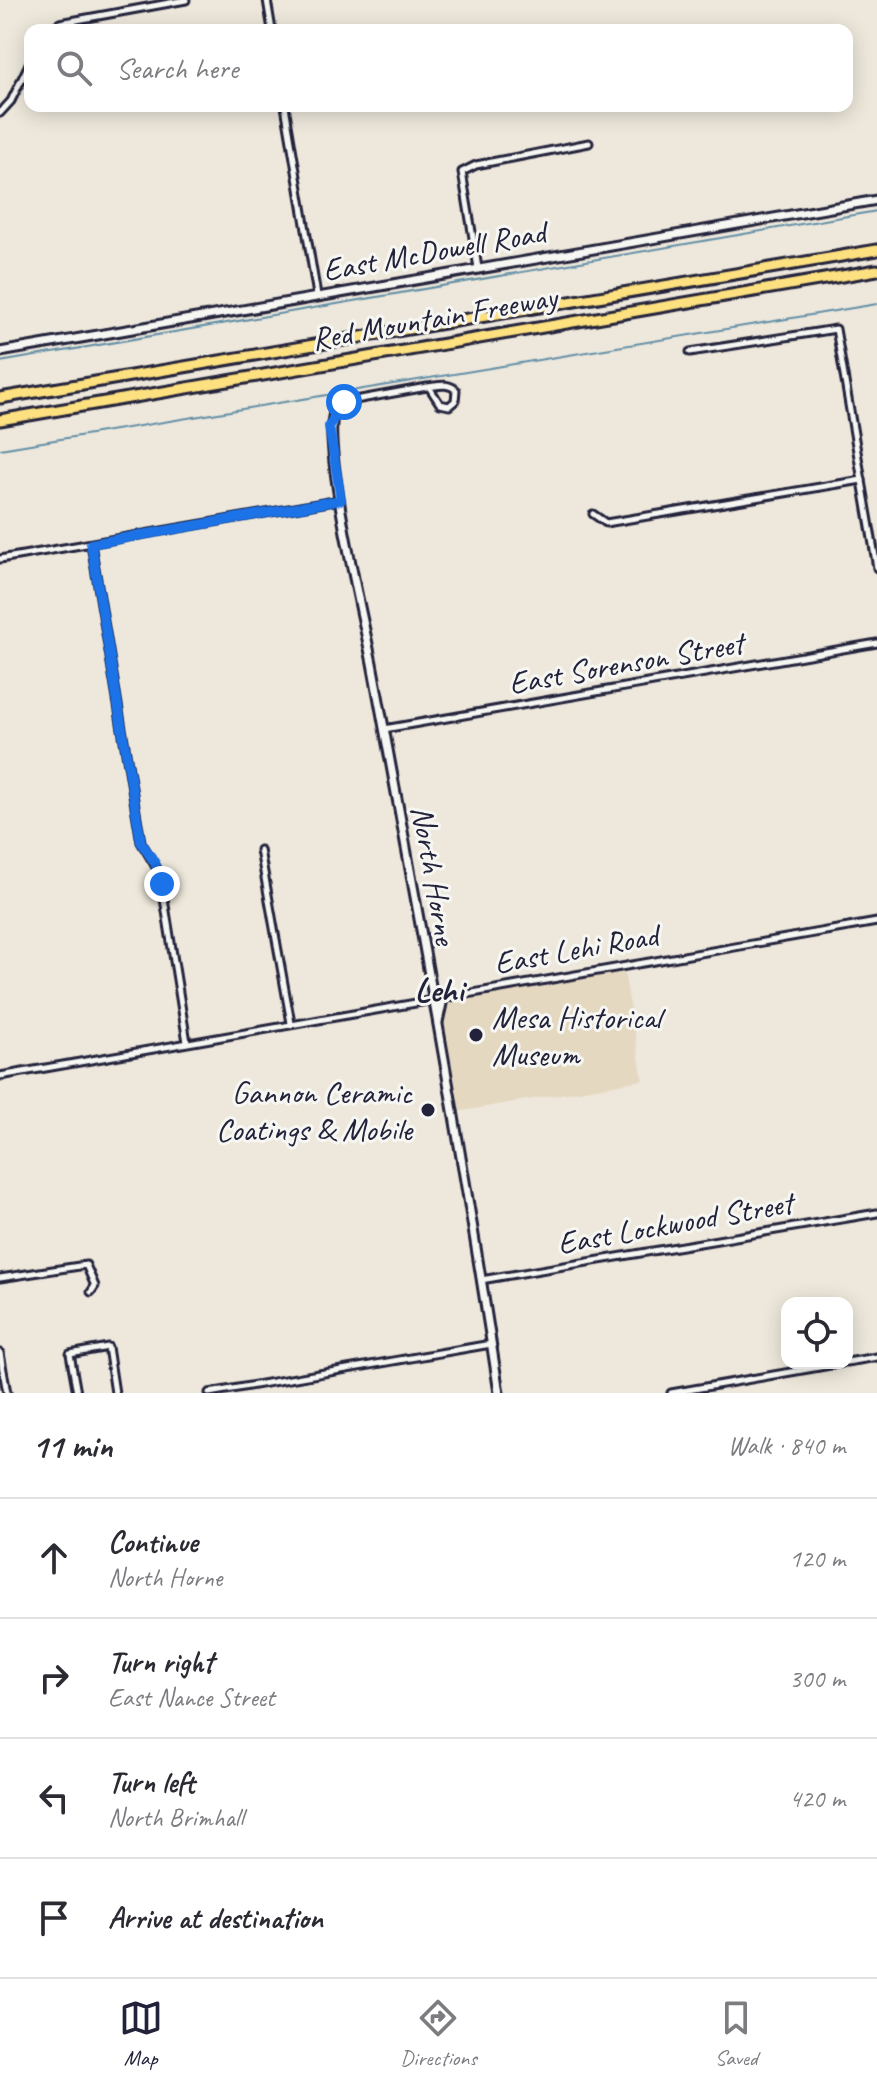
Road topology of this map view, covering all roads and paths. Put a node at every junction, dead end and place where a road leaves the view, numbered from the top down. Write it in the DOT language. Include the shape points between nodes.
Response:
graph roads {
  1 [pos="186,0"];
  2 [pos="267,0"];
  3 [pos="58,24"];
  4 [pos="271,24"];
  5 [pos="24,74"];
  6 [pos="286,112"];
  7 [pos="0,113"];
  8 [pos="589,143"];
  9 [pos="877,200"];
  10 [pos="877,250"];
  11 [pos="478,268"];
  12 [pos="877,270"];
  13 [pos="317,295"];
  14 [pos="0,352"];
  15 [pos="690,352"];
  16 [pos="429,387"];
  17 [pos="0,398"];
  18 [pos="334,413"];
  19 [pos="0,420"];
  20 [pos="862,480"];
  21 [pos="341,500"];
  22 [pos="593,514"];
  23 [pos="91,544"];
  24 [pos="0,559"];
  25 [pos="877,568"];
  26 [pos="877,643"];
  27 [pos="384,729"];
  28 [pos="260,850"];
  29 [pos="877,922"];
  30 [pos="450,995"];
  31 [pos="432,998"];
  32 [pos="291,1023"];
  33 [pos="439,1041"];
  34 [pos="187,1042"];
  35 [pos="0,1076"];
  36 [pos="877,1213"];
  37 [pos="0,1278"];
  38 [pos="481,1280"];
  39 [pos="91,1292"];
  40 [pos="491,1344"];
  41 [pos="0,1353"];
  42 [pos="877,1357"];
  43 [pos="853,1361"];
  44 [pos="805,1369"];
  45 [pos="7,1393"];
  46 [pos="77,1393"];
  47 [pos="115,1393"];
  48 [pos="209,1393"];
  49 [pos="499,1393"];
  50 [pos="671,1393"];
  1 -- 3 [label="street"];
  2 -- 4 [label="street"];
  5 -- 7 [label="street"];
  6 -- 13 [label="street"];
  8 -- 11 [label="street" via="464,170"];
  9 -- 11 [label="street, East McDowell Road"];
  10 -- 17 [label="highway, Red Mountain Freeway"];
  11 -- 13 [label="street, East McDowell Road"];
  12 -- 19 [label="highway, Red Mountain Freeway"];
  13 -- 14 [label="street, East McDowell Road"];
  15 -- 20 [label="street" via="836,329"];
  16 -- 16 [label="street" via="451,386 457,399 443,406"];
  16 -- 18 [label="street" via="344,402"];
  18 -- 21 [label="street, North Horne" via="329,426"];
  20 -- 22 [label="street" via="606,523"];
  20 -- 25 [label="street"];
  21 -- 23 [label="street"];
  21 -- 27 [label="street, North Horne"];
  23 -- 24 [label="street"];
  23 -- 34 [label="street" via="141,842 160,874"];
  26 -- 27 [label="street, East Sorenson Street"];
  27 -- 31 [label="street, North Horne"];
  28 -- 32 [label="street"];
  29 -- 30 [label="street, East Lehi Road"];
  30 -- 31 [label="street, East Lehi Road"];
  30 -- 33 [label="street" via="440,1008"];
  31 -- 32 [label="street, East Lehi Road"];
  31 -- 33 [label="street, North Horne"];
  32 -- 34 [label="street, East Lehi Road"];
  33 -- 38 [label="street, North Horne"];
  34 -- 35 [label="street, East Lehi Road"];
  36 -- 38 [label="street, East Lockwood Street"];
  37 -- 39 [label="street" via="86,1265 95,1286"];
  38 -- 40 [label="street, North Horne"];
  40 -- 48 [label="street"];
  40 -- 49 [label="street, North Horne"];
  41 -- 45 [label="street"];
  42 -- 43 [label="street"];
  44 -- 50 [label="street"];
  46 -- 47 [label="street" via="70,1354 108,1347"];
}
